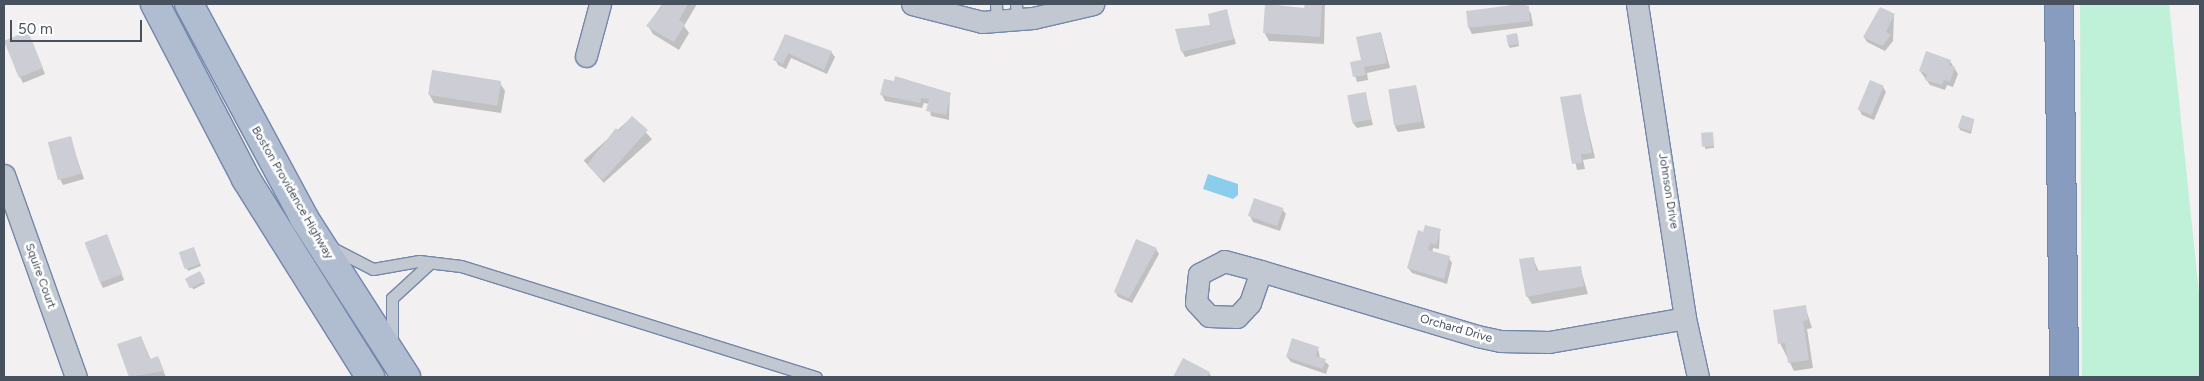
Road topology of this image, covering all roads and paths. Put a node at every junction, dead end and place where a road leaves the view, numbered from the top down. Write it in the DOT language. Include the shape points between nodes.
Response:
graph roads {
  1 [pos="155,4"];
  2 [pos="188,4"];
  3 [pos="600,4"];
  4 [pos="912,4"];
  5 [pos="1093,4"];
  6 [pos="1637,4"];
  7 [pos="2060,4"];
  8 [pos="1007,12"];
  9 [pos="586,56"];
  10 [pos="4,175"];
  11 [pos="312,230"];
  12 [pos="430,263"];
  13 [pos="1261,271"];
  14 [pos="1685,318"];
  15 [pos="404,375"];
  16 [pos="76,377"];
  17 [pos="370,377"];
  18 [pos="816,377"];
  19 [pos="1698,377"];
  20 [pos="2064,377"];
  1 -- 17 [label="main road" via="246,179"];
  2 -- 11 [label="main road, Boston Providence Highway"];
  3 -- 9 [label="street"];
  4 -- 8 [label="street" via="967,21"];
  5 -- 8 [label="street"];
  6 -- 14 [label="street, Johnson Drive"];
  7 -- 20 [label="highway"];
  10 -- 16 [label="street, Squire Court"];
  11 -- 12 [label="lane" via="364,267"];
  11 -- 15 [label="main road, Boston Providence Highway"];
  12 -- 15 [label="lane" via="392,298 390,326"];
  12 -- 18 [label="lane" via="462,266"];
  13 -- 14 [label="street, Orchard Drive" via="1500,341 1549,342"];
  14 -- 19 [label="street, Johnson Drive"];
}
